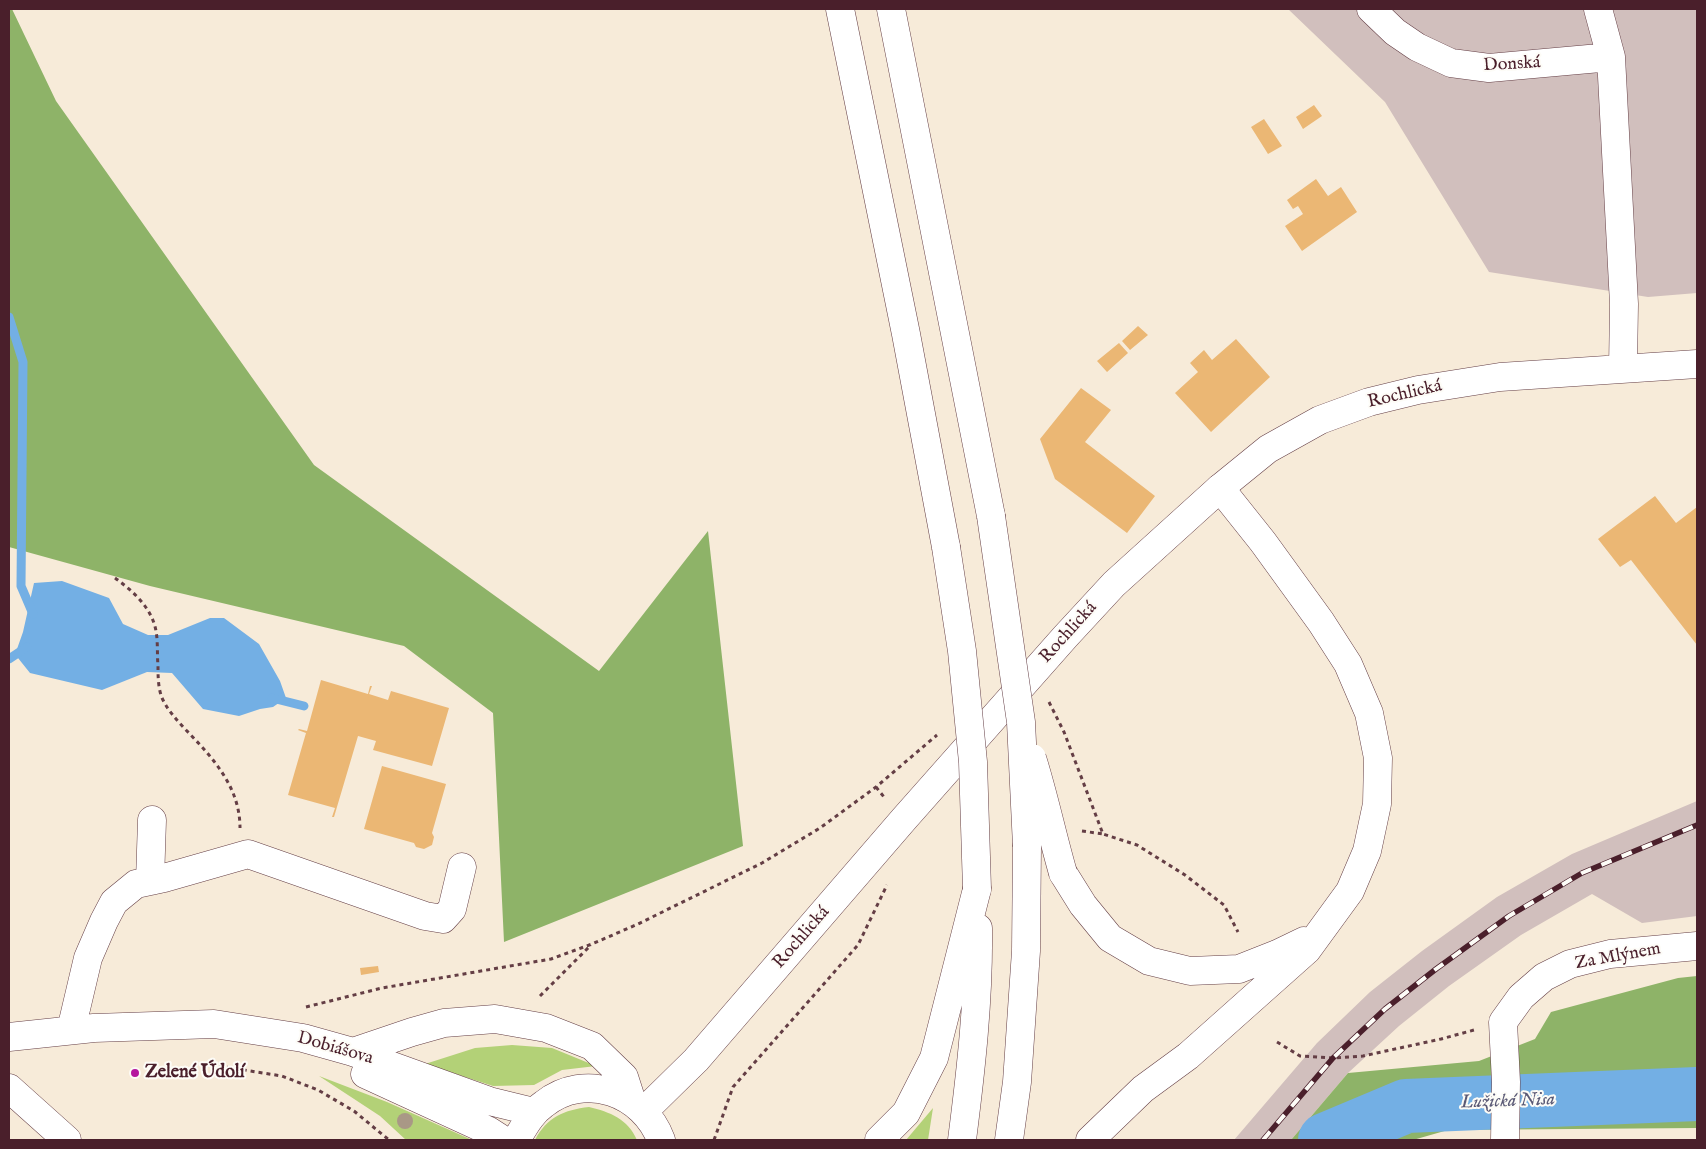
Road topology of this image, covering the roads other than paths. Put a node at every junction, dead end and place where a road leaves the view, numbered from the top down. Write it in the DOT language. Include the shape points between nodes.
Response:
graph roads {
  1 [pos="840,9"];
  2 [pos="891,9"];
  3 [pos="1371,9"];
  4 [pos="1598,9"];
  5 [pos="1611,57"];
  6 [pos="1697,364"];
  7 [pos="1623,368"];
  8 [pos="1220,488"];
  9 [pos="1020,722"];
  10 [pos="152,820"];
  11 [pos="462,867"];
  12 [pos="150,881"];
  13 [pos="977,889"];
  14 [pos="1321,933"];
  15 [pos="1697,946"];
  16 [pos="129,1026"];
  17 [pos="71,1030"];
  18 [pos="9,1037"];
  19 [pos="354,1052"];
  20 [pos="9,1088"];
  21 [pos="638,1106"];
  22 [pos="534,1112"];
  23 [pos="67,1140"];
  24 [pos="503,1140"];
  25 [pos="516,1140"];
  26 [pos="661,1140"];
  27 [pos="879,1140"];
  28 [pos="962,1140"];
  29 [pos="1009,1140"];
  30 [pos="1090,1140"];
  31 [pos="1505,1140"];
  1 -- 13 [label="main road, bridge" via="946,547 962,652 973,762"];
  2 -- 9 [label="main road, bridge" via="991,516"];
  3 -- 5 [label="main road, Donská" via="1417,47 1451,63 1489,68"];
  4 -- 5 [label="main road"];
  5 -- 7 [label="main road" via="1624,304"];
  6 -- 7 [label="main road, Rochlická"];
  7 -- 8 [label="main road, Rochlická" via="1500,377 1368,402 1320,420 1268,449"];
  8 -- 14 [label="main road" via="1321,622 1348,664 1369,713 1378,758 1377,804 1367,851 1350,891"];
  8 -- 21 [label="main road, Rochlická" via="1114,584 910,812 696,1060"];
  9 -- 14 [label="main road, bridge" via="1043,793 1063,873 1083,905 1110,938 1149,961 1190,971 1239,969"];
  9 -- 29 [label="main road, bridge" via="1027,846 1026,951 1017,1082"];
  10 -- 12 [label="main road"];
  11 -- 12 [label="main road" via="452,909 443,919 425,916 248,854"];
  12 -- 17 [label="main road" via="136,884 114,902 88,958"];
  13 -- 27 [label="main road" via="934,1058 906,1113"];
  13 -- 28 [label="main road" via="978,959"];
  14 -- 30 [label="main road" via="1307,950 1188,1056 1143,1089"];
  15 -- 31 [label="main road, Za Mlýnem" via="1610,954 1570,964 1544,977 1521,997 1503,1033"];
  16 -- 17 [label="main road, Dobiášova"];
  16 -- 19 [label="main road, Dobiášova" via="214,1024 303,1038"];
  16 -- 24 [label="main road, Dobiášova" via="192,1032 300,1051 353,1069 490,1131"];
  17 -- 18 [label="main road, Dobiášova"];
  19 -- 21 [label="main road" via="444,1023 495,1019 546,1028 592,1046 624,1077"];
  19 -- 22 [label="main road, Dobiášova" via="489,1101"];
  20 -- 23 [label="main road"];
  21 -- 22 [label="main road" via="619,1094 582,1088 558,1095"];
  21 -- 26 [label="main road"];
  22 -- 25 [label="main road"];
}
